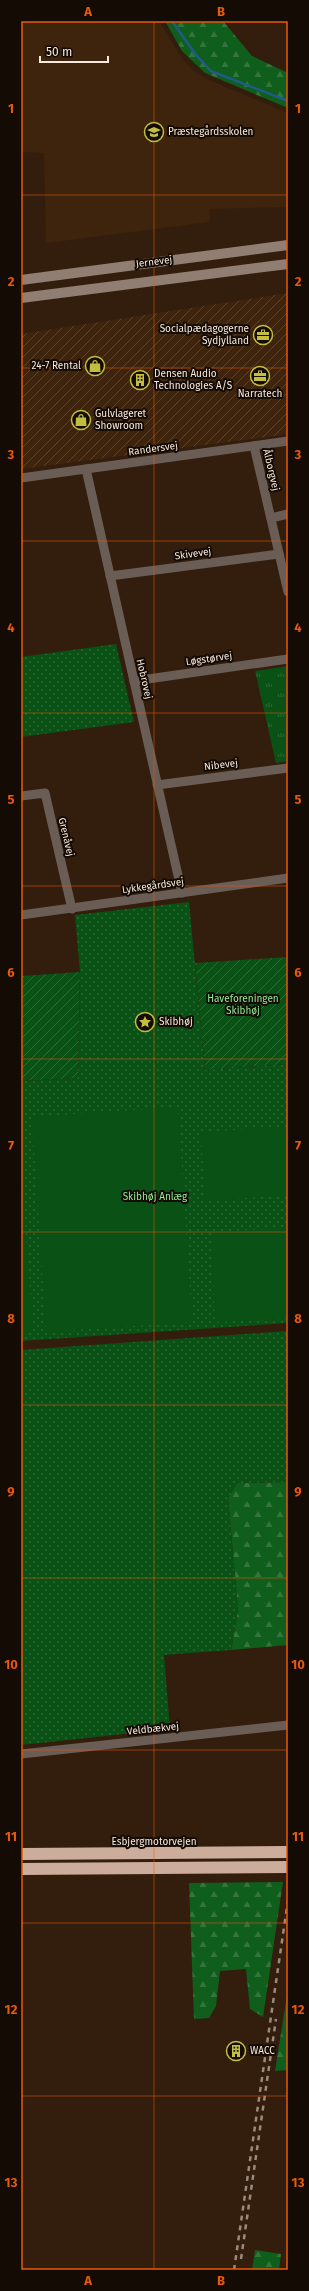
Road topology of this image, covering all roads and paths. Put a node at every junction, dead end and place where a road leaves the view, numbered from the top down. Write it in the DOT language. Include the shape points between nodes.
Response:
graph roads {
  1 [pos="288,245"];
  2 [pos="288,264"];
  3 [pos="21,280"];
  4 [pos="21,298"];
  5 [pos="288,441"];
  6 [pos="254,446"];
  7 [pos="86,470"];
  8 [pos="21,478"];
  9 [pos="288,514"];
  10 [pos="271,518"];
  11 [pos="279,554"];
  12 [pos="110,576"];
  13 [pos="288,592"];
  14 [pos="288,659"];
  15 [pos="134,680"];
  16 [pos="288,768"];
  17 [pos="157,785"];
  18 [pos="21,796"];
  19 [pos="288,878"];
  20 [pos="182,893"];
  21 [pos="72,909"];
  22 [pos="21,915"];
  23 [pos="288,1725"];
  24 [pos="21,1754"];
  25 [pos="288,1852"];
  26 [pos="21,1854"];
  27 [pos="288,1867"];
  28 [pos="21,1869"];
  1 -- 3 [label="main road, Jernevej"];
  2 -- 4 [label="main road, Jernevej"];
  5 -- 6 [label="street, Randersvej"];
  6 -- 7 [label="street, Randersvej"];
  6 -- 10 [label="street, Ålborgvej"];
  7 -- 8 [label="street, Randersvej"];
  7 -- 12 [label="street, Hobrovej"];
  9 -- 10 [label="street"];
  10 -- 11 [label="street, Ålborgvej"];
  11 -- 12 [label="street, Skivevej"];
  11 -- 13 [label="street, Ålborgvej"];
  12 -- 15 [label="street, Hobrovej"];
  14 -- 15 [label="street, Løgstørvej"];
  15 -- 17 [label="street, Hobrovej"];
  16 -- 17 [label="street, Nibevej"];
  17 -- 20 [label="street, Hobrovej"];
  18 -- 21 [label="street, Grenåvej" via="45,793"];
  19 -- 20 [label="street, Lykkegårdsvej"];
  20 -- 21 [label="street, Lykkegårdsvej"];
  21 -- 22 [label="street, Lykkegårdsvej"];
  23 -- 24 [label="street, Veldbækvej"];
  25 -- 26 [label="highway, Esbjergmotorvejen"];
  27 -- 28 [label="highway"];
}
